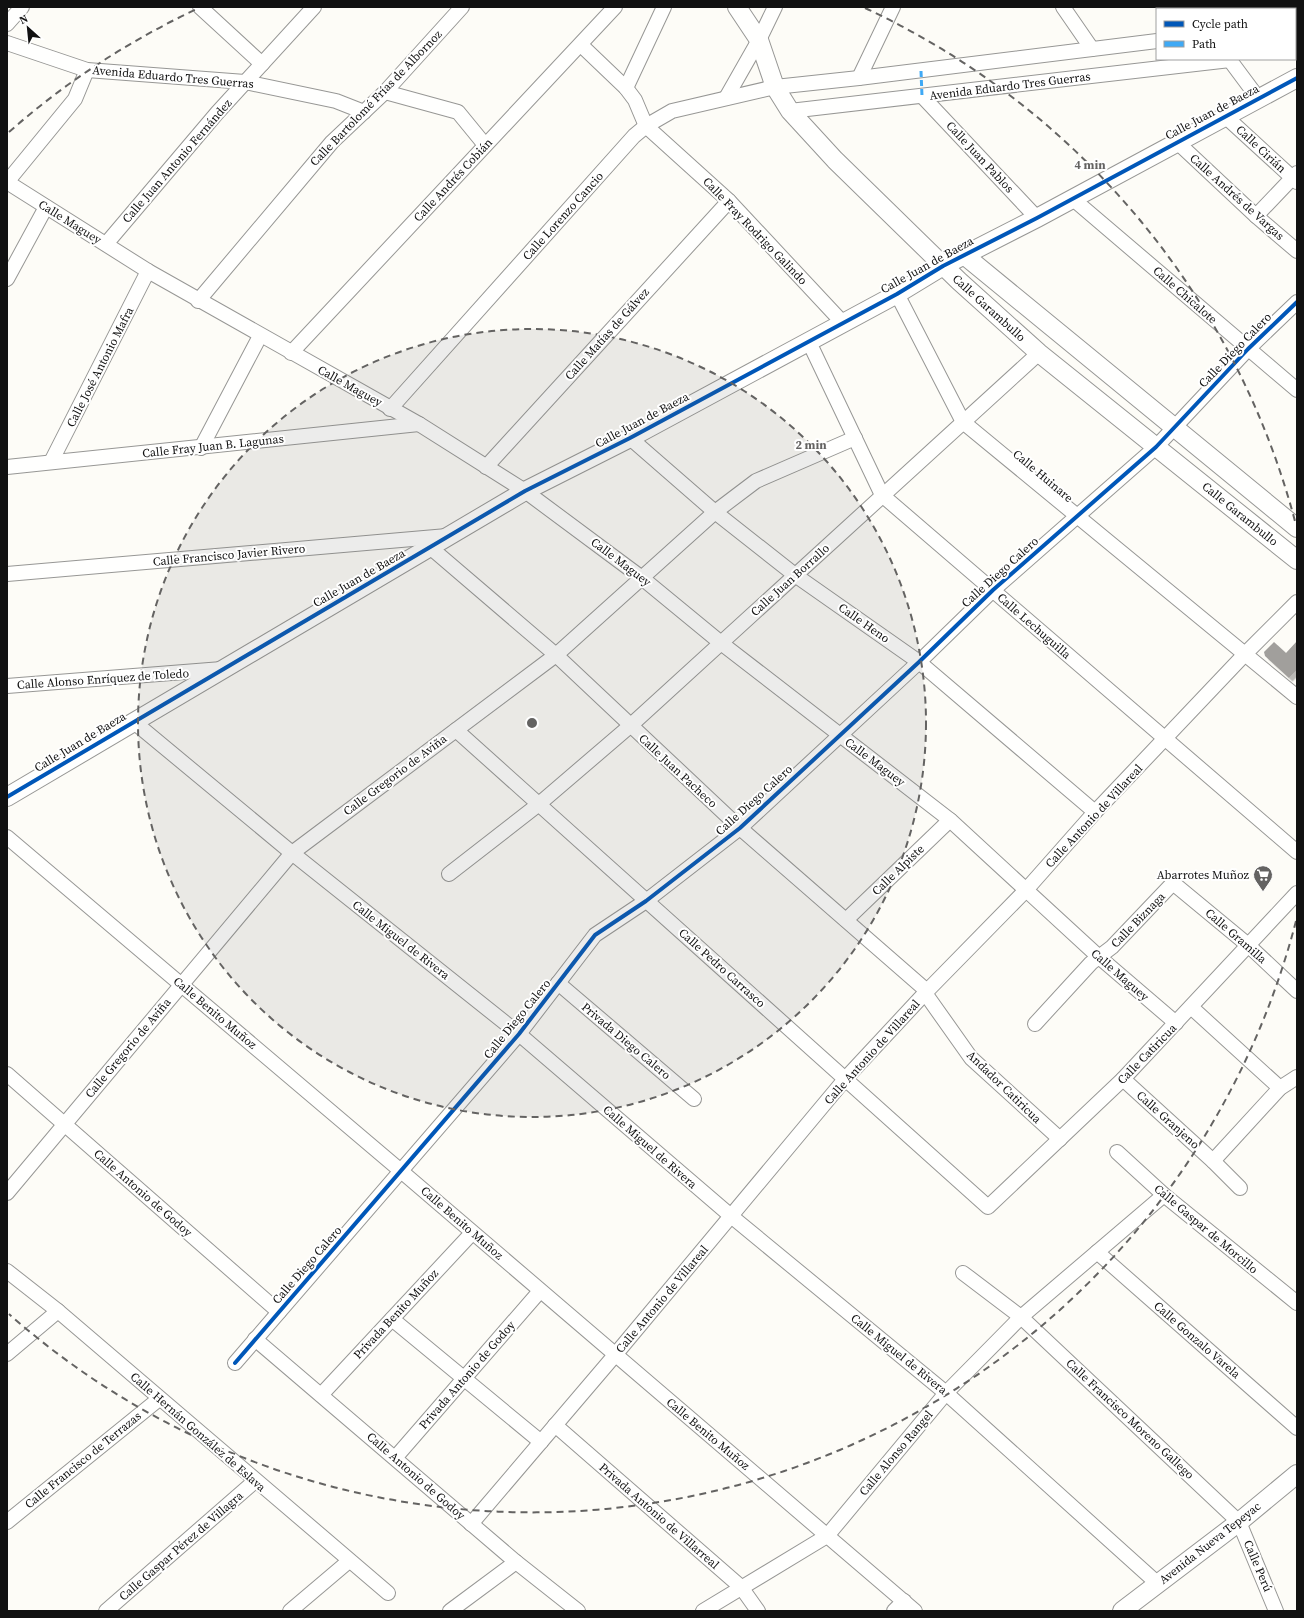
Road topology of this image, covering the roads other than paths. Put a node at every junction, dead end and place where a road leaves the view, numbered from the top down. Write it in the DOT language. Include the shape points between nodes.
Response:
graph roads {
  1 [pos="22,7"];
  2 [pos="200,7"];
  3 [pos="314,7"];
  4 [pos="462,7"];
  5 [pos="615,7"];
  6 [pos="664,7"];
  7 [pos="738,7"];
  8 [pos="775,7"];
  9 [pos="893,7"];
  10 [pos="1063,7"];
  11 [pos="7,24"];
  12 [pos="759,40"];
  13 [pos="1156,41"];
  14 [pos="7,43"];
  15 [pos="581,45"];
  16 [pos="1092,49"];
  17 [pos="1229,60"];
  18 [pos="262,64"];
  19 [pos="87,70"];
  20 [pos="859,78"];
  21 [pos="1297,78"];
  22 [pos="245,82"];
  23 [pos="775,87"];
  24 [pos="626,88"];
  25 [pos="385,92"];
  26 [pos="922,96"];
  27 [pos="726,98"];
  28 [pos="1258,98"];
  29 [pos="790,111"];
  30 [pos="364,112"];
  31 [pos="1225,116"];
  32 [pos="646,126"];
  33 [pos="1177,142"];
  34 [pos="485,145"];
  35 [pos="1295,178"];
  36 [pos="7,182"];
  37 [pos="1073,198"];
  38 [pos="728,200"];
  39 [pos="46,207"];
  40 [pos="1256,216"];
  41 [pos="1037,218"];
  42 [pos="106,244"];
  43 [pos="1297,251"];
  44 [pos="964,255"];
  45 [pos="943,266"];
  46 [pos="148,271"];
  47 [pos="7,279"];
  48 [pos="897,294"];
  49 [pos="198,301"];
  50 [pos="1297,302"];
  51 [pos="842,324"];
  52 [pos="260,336"];
  53 [pos="809,342"];
  54 [pos="1248,349"];
  55 [pos="291,353"];
  56 [pos="1038,353"];
  57 [pos="1297,390"];
  58 [pos="390,409"];
  59 [pos="963,422"];
  60 [pos="419,424"];
  61 [pos="1175,428"];
  62 [pos="630,438"];
  63 [pos="855,438"];
  64 [pos="1156,447"];
  65 [pos="201,448"];
  66 [pos="51,462"];
  67 [pos="7,467"];
  68 [pos="486,467"];
  69 [pos="525,492"];
  70 [pos="882,495"];
  71 [pos="715,512"];
  72 [pos="1078,517"];
  73 [pos="1297,528"];
  74 [pos="451,536"];
  75 [pos="431,548"];
  76 [pos="1297,560"];
  77 [pos="7,574"];
  78 [pos="795,575"];
  79 [pos="642,578"];
  80 [pos="993,590"];
  81 [pos="1297,602"];
  82 [pos="721,642"];
  83 [pos="1245,654"];
  84 [pos="556,655"];
  85 [pos="919,662"];
  86 [pos="222,669"];
  87 [pos="7,686"];
  88 [pos="1297,697"];
  89 [pos="134,722"];
  90 [pos="630,726"];
  91 [pos="456,730"];
  92 [pos="839,734"];
  93 [pos="1165,740"];
  94 [pos="8,794"];
  95 [pos="538,804"];
  96 [pos="1095,812"];
  97 [pos="950,820"];
  98 [pos="740,828"];
  99 [pos="7,837"];
  100 [pos="1297,852"];
  101 [pos="292,853"];
  102 [pos="449,874"];
  103 [pos="1173,883"];
  104 [pos="1026,890"];
  105 [pos="1297,893"];
  106 [pos="646,901"];
  107 [pos="846,920"];
  108 [pos="1248,945"];
  109 [pos="1099,957"];
  110 [pos="558,983"];
  111 [pos="181,984"];
  112 [pos="1297,991"];
  113 [pos="926,992"];
  114 [pos="1191,1007"];
  115 [pos="1176,1023"];
  116 [pos="1035,1024"];
  117 [pos="520,1034"];
  118 [pos="7,1074"];
  119 [pos="1297,1077"];
  120 [pos="846,1078"];
  121 [pos="1123,1080"];
  122 [pos="1280,1088"];
  123 [pos="694,1099"];
  124 [pos="64,1124"];
  125 [pos="1060,1140"];
  126 [pos="1117,1152"];
  127 [pos="1213,1161"];
  128 [pos="402,1171"];
  129 [pos="1240,1188"];
  130 [pos="7,1194"];
  131 [pos="1164,1195"];
  132 [pos="988,1207"];
  133 [pos="731,1216"];
  134 [pos="472,1233"];
  135 [pos="1096,1252"];
  136 [pos="7,1271"];
  137 [pos="963,1273"];
  138 [pos="540,1291"];
  139 [pos="1297,1303"];
  140 [pos="58,1311"];
  141 [pos="279,1312"];
  142 [pos="1021,1317"];
  143 [pos="392,1319"];
  144 [pos="256,1339"];
  145 [pos="7,1354"];
  146 [pos="615,1355"];
  147 [pos="235,1364"];
  148 [pos="464,1378"];
  149 [pos="946,1393"];
  150 [pos="321,1395"];
  151 [pos="159,1399"];
  152 [pos="555,1425"];
  153 [pos="1297,1428"];
  154 [pos="541,1442"];
  155 [pos="395,1458"];
  156 [pos="1297,1474"];
  157 [pos="256,1481"];
  158 [pos="7,1522"];
  159 [pos="1239,1522"];
  160 [pos="471,1524"];
  161 [pos="827,1536"];
  162 [pos="349,1561"];
  163 [pos="516,1562"];
  164 [pos="1157,1583"];
  165 [pos="741,1587"];
  166 [pos="388,1593"];
  167 [pos="904,1601"];
  168 [pos="106,1611"];
  169 [pos="290,1611"];
  170 [pos="450,1611"];
  171 [pos="578,1611"];
  172 [pos="703,1611"];
  173 [pos="758,1611"];
  174 [pos="894,1611"];
  175 [pos="915,1611"];
  176 [pos="1122,1611"];
  177 [pos="1276,1611"];
  1 -- 11 [label="street"];
  2 -- 18 [label="street"];
  3 -- 18 [label="street, Calle Juan Antonio Fernández"];
  4 -- 25 [label="street, Calle Bartolomé Frías de Albornoz"];
  5 -- 15 [label="street, Calle Andrés Cobián"];
  6 -- 24 [label="street"];
  7 -- 12 [label="street, Calle Garambullo"];
  8 -- 12 [label="street"];
  9 -- 20 [label="street"];
  10 -- 16 [label="street"];
  12 -- 23 [label="street, Calle Garambullo"];
  12 -- 27 [label="street"];
  13 -- 16 [label="street"];
  14 -- 19 [label="street, Avenida Eduardo Tres Guerras"];
  15 -- 24 [label="street"];
  15 -- 34 [label="street, Calle Andrés Cobián"];
  16 -- 20 [label="street"];
  17 -- 26 [label="street, Avenida Eduardo Tres Guerras"];
  17 -- 28 [label="street"];
  18 -- 22 [label="street, Calle Juan Antonio Fernández"];
  19 -- 22 [label="street, Avenida Eduardo Tres Guerras"];
  19 -- 36 [label="street" via="75,99"];
  20 -- 23 [label="street"];
  21 -- 28 [label="street, Calle Juan de Baeza"];
  22 -- 30 [label="street, Avenida Eduardo Tres Guerras" via="336,101"];
  22 -- 42 [label="street, Calle Juan Antonio Fernández"];
  23 -- 27 [label="street, Calle Lorenzo Cancio"];
  23 -- 29 [label="street, Calle Garambullo"];
  24 -- 32 [label="street" via="635,100"];
  25 -- 30 [label="street, Calle Bartolomé Frías de Albornoz"];
  25 -- 34 [label="street" via="458,112"];
  26 -- 29 [label="street, Avenida Eduardo Tres Guerras"];
  26 -- 41 [label="street, Calle Juan Pablos"];
  27 -- 32 [label="street, Calle Lorenzo Cancio" via="672,111"];
  28 -- 31 [label="street, Calle Juan de Baeza"];
  29 -- 45 [label="street, Calle Garambullo" via="835,160"];
  30 -- 49 [label="street, Calle Bartolomé Frías de Albornoz" via="332,142"];
  31 -- 33 [label="street, Calle Juan de Baeza"];
  31 -- 35 [label="street, Calle Cirián"];
  32 -- 38 [label="street, Calle Fray Rodrigo Galindo"];
  32 -- 58 [label="street, Calle Lorenzo Cancio" via="634,136"];
  33 -- 37 [label="street, Calle Juan de Baeza"];
  33 -- 40 [label="street, Calle Andrés de Vargas"];
  34 -- 55 [label="street, Calle Andrés Cobián"];
  35 -- 40 [label="street"];
  36 -- 39 [label="street, Calle Maguey"];
  37 -- 41 [label="street, Calle Juan de Baeza"];
  37 -- 54 [label="street, Calle Chicalote"];
  38 -- 51 [label="street, Calle Fray Rodrigo Galindo"];
  38 -- 68 [label="street, Calle Matías de Gálvez"];
  39 -- 42 [label="street, Calle Maguey"];
  39 -- 47 [label="street"];
  40 -- 43 [label="street, Calle Andrés de Vargas"];
  41 -- 44 [label="street, Calle Juan de Baeza"];
  42 -- 46 [label="street, Calle Maguey"];
  44 -- 45 [label="street, Calle Juan de Baeza"];
  44 -- 61 [label="street, Calle Garambullo"];
  45 -- 48 [label="street, Calle Juan de Baeza"];
  45 -- 56 [label="street, Calle Garambullo"];
  46 -- 49 [label="street, Calle Maguey"];
  46 -- 66 [label="street, Calle José Antonio Mafra"];
  48 -- 51 [label="street, Calle Juan de Baeza"];
  48 -- 59 [label="street, Calle Huinare"];
  49 -- 52 [label="street, Calle Maguey"];
  50 -- 54 [label="street, Calle Diego Calero"];
  51 -- 53 [label="street, Calle Juan de Baeza"];
  52 -- 55 [label="street, Calle Maguey"];
  52 -- 65 [label="street"];
  53 -- 62 [label="street, Calle Juan de Baeza"];
  53 -- 63 [label="street, Calle Lechuguilla"];
  54 -- 57 [label="street, Calle Chicalote"];
  54 -- 61 [label="street, Calle Diego Calero"];
  55 -- 58 [label="street, Calle Maguey"];
  56 -- 59 [label="street, Calle Juan Borrallo"];
  56 -- 64 [label="street, Calle Garambullo"];
  58 -- 60 [label="street, Calle Maguey"];
  59 -- 70 [label="street, Calle Juan Borrallo"];
  59 -- 72 [label="street, Calle Huinare"];
  60 -- 65 [label="street, Calle Fray Juan B. Lagunas"];
  60 -- 68 [label="street, Calle Maguey"];
  61 -- 64 [label="street, Calle Diego Calero"];
  61 -- 73 [label="street, Calle Garambullo"];
  62 -- 69 [label="street, Calle Juan de Baeza"];
  62 -- 71 [label="street, Calle Heno"];
  63 -- 70 [label="street, Calle Lechuguilla"];
  63 -- 71 [label="street, Calle Gregorio de Aviña" via="756,481"];
  64 -- 72 [label="street, Calle Diego Calero"];
  64 -- 76 [label="street, Calle Garambullo"];
  65 -- 66 [label="street, Calle Fray Juan B. Lagunas"];
  66 -- 67 [label="street, Calle Fray Juan B. Lagunas"];
  68 -- 69 [label="street, Calle Maguey"];
  69 -- 74 [label="street, Calle Juan de Baeza"];
  69 -- 79 [label="street, Calle Maguey"];
  70 -- 78 [label="street, Calle Juan Borrallo"];
  70 -- 80 [label="street, Calle Lechuguilla"];
  71 -- 78 [label="street, Calle Heno"];
  71 -- 79 [label="street, Calle Gregorio de Aviña"];
  72 -- 80 [label="street, Calle Diego Calero"];
  72 -- 83 [label="street, Calle Huinare"];
  74 -- 75 [label="street, Calle Juan de Baeza"];
  74 -- 77 [label="street, Calle Francisco Javier Rivero"];
  75 -- 84 [label="street, Calle Juan Pacheco"];
  75 -- 86 [label="street, Calle Juan de Baeza"];
  78 -- 82 [label="street, Calle Juan Borrallo"];
  78 -- 85 [label="street, Calle Heno"];
  79 -- 82 [label="street, Calle Maguey"];
  79 -- 84 [label="street, Calle Gregorio de Aviña"];
  80 -- 85 [label="street, Calle Diego Calero"];
  80 -- 93 [label="street, Calle Lechuguilla"];
  81 -- 83 [label="street, Calle Antonio de Villareal"];
  82 -- 90 [label="street, Calle Juan Borrallo"];
  82 -- 92 [label="street, Calle Maguey"];
  83 -- 88 [label="street, Calle Huinare"];
  83 -- 93 [label="street, Calle Antonio de Villareal"];
  84 -- 90 [label="street, Calle Juan Pacheco"];
  84 -- 91 [label="street, Calle Gregorio de Aviña"];
  85 -- 92 [label="street, Calle Diego Calero"];
  85 -- 96 [label="street, Calle Heno"];
  86 -- 87 [label="street, Calle Alonso Enríquez de Toledo"];
  86 -- 89 [label="street, Calle Juan de Baeza"];
  89 -- 94 [label="street, Calle Juan de Baeza"];
  89 -- 101 [label="street, Calle Miguel de Rivera"];
  90 -- 95 [label="street, Calle Juan Borrallo"];
  90 -- 98 [label="street, Calle Juan Pacheco"];
  91 -- 95 [label="street, Calle Pedro Carrasco"];
  91 -- 101 [label="street, Calle Gregorio de Aviña"];
  92 -- 97 [label="street, Calle Maguey"];
  92 -- 98 [label="street, Calle Diego Calero"];
  93 -- 96 [label="street, Calle Antonio de Villareal"];
  93 -- 100 [label="street, Calle Lechuguilla"];
  95 -- 102 [label="street, Calle Juan Borrallo"];
  95 -- 106 [label="street, Calle Pedro Carrasco"];
  96 -- 104 [label="street, Calle Antonio de Villareal"];
  97 -- 104 [label="street, Calle Maguey"];
  97 -- 107 [label="street, Calle Alpiste"];
  98 -- 106 [label="street, Calle Diego Calero"];
  98 -- 107 [label="street, Calle Juan Pacheco"];
  99 -- 111 [label="street, Calle Benito Muñoz"];
  101 -- 111 [label="street, Calle Gregorio de Aviña"];
  101 -- 117 [label="street, Calle Miguel de Rivera"];
  103 -- 108 [label="street, Calle Gramilla"];
  103 -- 109 [label="street, Calle Biznaga" via="1112,947"];
  104 -- 109 [label="street, Calle Maguey"];
  104 -- 113 [label="street, Calle Antonio de Villareal"];
  105 -- 108 [label="street, Calle Catiricua"];
  106 -- 110 [label="street, Calle Diego Calero" via="595,935"];
  106 -- 120 [label="street, Calle Pedro Carrasco"];
  107 -- 113 [label="street, Calle Juan Pacheco"];
  108 -- 112 [label="street, Calle Gramilla"];
  108 -- 114 [label="street, Calle Catiricua"];
  109 -- 115 [label="street, Calle Maguey"];
  109 -- 116 [label="street, Calle Biznaga"];
  110 -- 117 [label="street, Calle Diego Calero"];
  110 -- 123 [label="street, Privada Diego Calero"];
  111 -- 124 [label="street, Calle Gregorio de Aviña"];
  111 -- 128 [label="street, Calle Benito Muñoz"];
  113 -- 120 [label="street, Calle Antonio de Villareal"];
  113 -- 125 [label="street, Andador Catiricua" via="971,1058"];
  114 -- 115 [label="street, Calle Catiricua"];
  114 -- 122 [label="street"];
  115 -- 121 [label="street, Calle Catiricua"];
  117 -- 128 [label="street, Calle Diego Calero"];
  117 -- 133 [label="street, Calle Miguel de Rivera"];
  118 -- 124 [label="street, Calle Antonio de Godoy"];
  119 -- 122 [label="street"];
  120 -- 132 [label="street, Calle Pedro Carrasco"];
  120 -- 133 [label="street, Calle Antonio de Villareal"];
  121 -- 125 [label="street, Calle Catiricua"];
  121 -- 127 [label="street, Calle Granjeno"];
  122 -- 127 [label="street"];
  124 -- 130 [label="street, Calle Gregorio de Aviña"];
  124 -- 141 [label="street, Calle Antonio de Godoy"];
  125 -- 132 [label="street, Calle Catiricua"];
  126 -- 131 [label="street, Calle Gaspar de Morcillo"];
  127 -- 129 [label="street, Calle Granjeno"];
  128 -- 134 [label="street, Calle Benito Muñoz"];
  128 -- 141 [label="street, Calle Diego Calero"];
  131 -- 135 [label="street, Calle Alonso Rangel"];
  131 -- 139 [label="street, Calle Gaspar de Morcillo"];
  133 -- 146 [label="street, Calle Antonio de Villareal"];
  133 -- 149 [label="street, Calle Miguel de Rivera"];
  134 -- 138 [label="street, Calle Benito Muñoz"];
  134 -- 143 [label="street, Privada Benito Muñoz"];
  135 -- 142 [label="street, Calle Alonso Rangel"];
  135 -- 153 [label="street, Calle Gonzalo Varela"];
  136 -- 140 [label="street, Calle Hernán González de Eslava"];
  137 -- 142 [label="street, Calle Francisco Moreno Gallego"];
  138 -- 146 [label="street, Calle Benito Muñoz"];
  138 -- 148 [label="street, Privada Antonio de Godoy"];
  140 -- 145 [label="street"];
  140 -- 151 [label="street, Calle Hernán González de Eslava"];
  141 -- 144 [label="street, Calle Diego Calero"];
  142 -- 149 [label="street, Calle Alonso Rangel"];
  142 -- 159 [label="street, Calle Francisco Moreno Gallego"];
  143 -- 148 [label="street"];
  143 -- 150 [label="street, Privada Benito Muñoz"];
  144 -- 147 [label="street"];
  144 -- 150 [label="street, Calle Antonio de Godoy"];
  146 -- 152 [label="street, Calle Antonio de Villareal"];
  146 -- 161 [label="street, Calle Benito Muñoz"];
  148 -- 154 [label="street"];
  148 -- 155 [label="street, Privada Antonio de Godoy"];
  149 -- 161 [label="street, Calle Alonso Rangel"];
  149 -- 164 [label="street, Calle Miguel de Rivera"];
  150 -- 155 [label="street, Calle Antonio de Godoy"];
  151 -- 157 [label="street, Calle Hernán González de Eslava"];
  151 -- 158 [label="street, Calle Francisco de Terrazas"];
  152 -- 154 [label="street, Calle Antonio de Villareal"];
  152 -- 165 [label="street, Privada Antonio de Villarreal"];
  154 -- 160 [label="street, Calle Antonio de Villareal"];
  155 -- 160 [label="street, Calle Antonio de Godoy"];
  156 -- 159 [label="street, Avenida Nueva Tepeyac"];
  157 -- 162 [label="street, Calle Hernán González de Eslava"];
  157 -- 168 [label="street, Calle Gaspar Pérez de Villagra"];
  159 -- 164 [label="street, Avenida Nueva Tepeyac"];
  159 -- 177 [label="street, Calle Perú"];
  160 -- 163 [label="street, Calle Antonio de Godoy"];
  161 -- 165 [label="street, Calle Alonso Rangel"];
  161 -- 167 [label="street, Calle Benito Muñoz"];
  162 -- 166 [label="street, Calle Hernán González de Eslava"];
  162 -- 169 [label="street"];
  163 -- 170 [label="street"];
  163 -- 171 [label="street, Calle Antonio de Godoy"];
  164 -- 176 [label="street, Avenida Nueva Tepeyac"];
  165 -- 172 [label="street, Calle Alonso Rangel"];
  165 -- 173 [label="street, Privada Antonio de Villarreal"];
  167 -- 174 [label="street"];
  167 -- 175 [label="street, Calle Benito Muñoz"];
}
